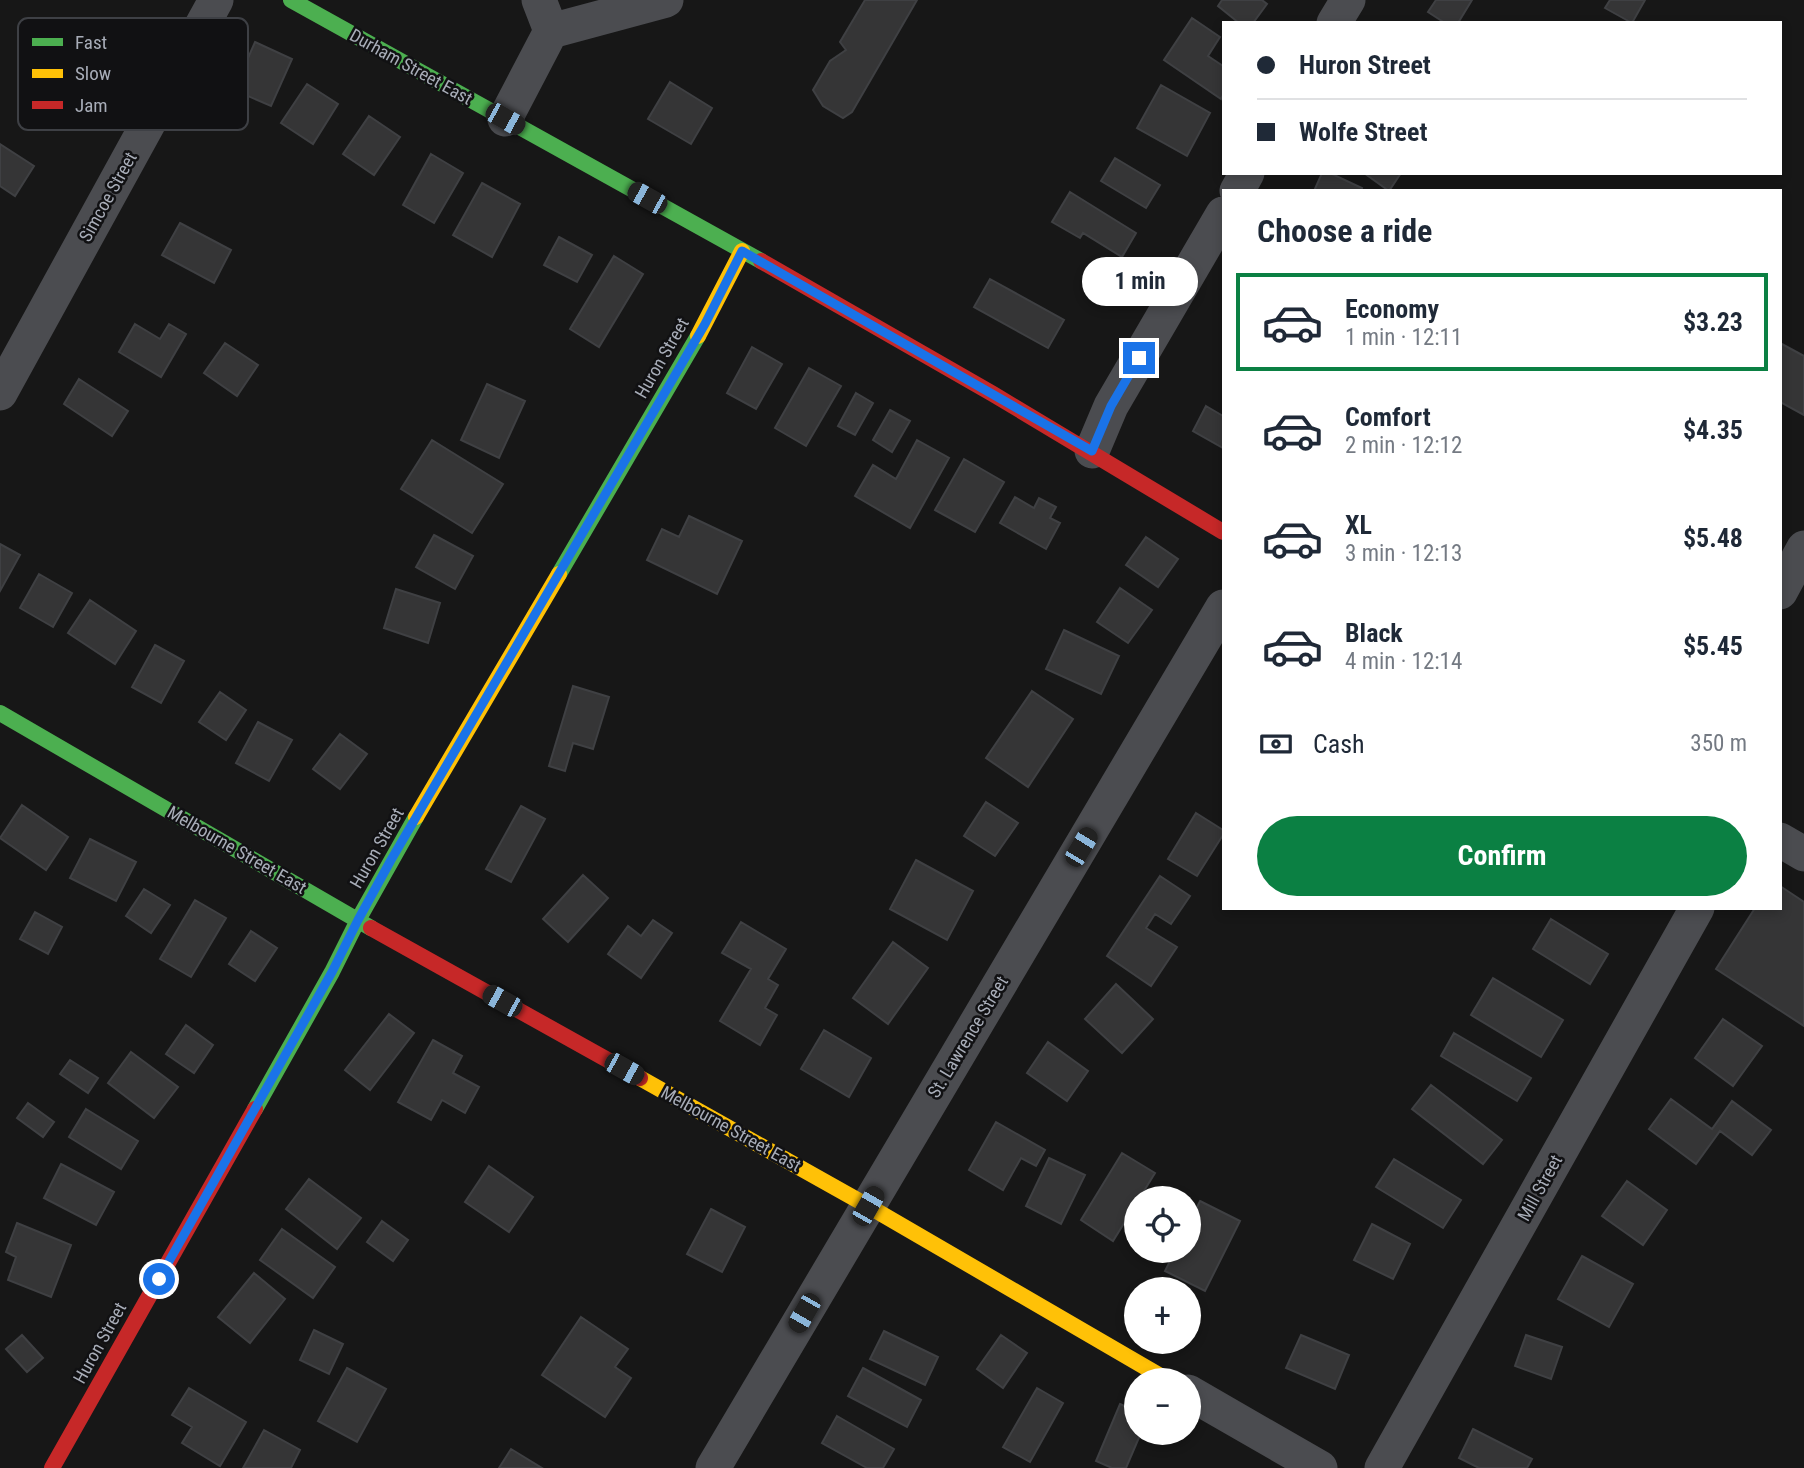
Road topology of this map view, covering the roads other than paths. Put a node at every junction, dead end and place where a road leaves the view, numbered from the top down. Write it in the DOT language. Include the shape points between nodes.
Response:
graph roads {
  1 [pos="216,0"];
  2 [pos="291,0"];
  3 [pos="666,0"];
  4 [pos="1348,0"];
  5 [pos="545,15"];
  6 [pos="206,18"];
  7 [pos="1336,21"];
  8 [pos="505,119"];
  9 [pos="145,130"];
  10 [pos="1222,216"];
  11 [pos="742,251"];
  12 [pos="0,393"];
  13 [pos="1092,451"];
  14 [pos="1222,531"];
  15 [pos="1804,548"];
  16 [pos="1782,588"];
  17 [pos="1222,609"];
  18 [pos="0,713"];
  19 [pos="1782,841"];
  20 [pos="1804,854"];
  21 [pos="1696,910"];
  22 [pos="358,920"];
  23 [pos="868,1206"];
  24 [pos="1147,1368"];
  25 [pos="1201,1399"];
  26 [pos="52,1468"];
  27 [pos="713,1468"];
  28 [pos="1320,1468"];
  29 [pos="1382,1468"];
  1 -- 6 [label="street, Simcoe Street"];
  2 -- 8 [label="street, Durham Street East"];
  3 -- 5 [label="street"];
  4 -- 7 [label="street"];
  5 -- 8 [label="street"];
  8 -- 11 [label="street, Durham Street East"];
  9 -- 12 [label="street, Simcoe Street"];
  10 -- 13 [label="street" via="1111,406"];
  11 -- 13 [label="street, Durham Street East"];
  11 -- 22 [label="street, Huron Street" via="705,324"];
  13 -- 14 [label="street, Durham Street East"];
  15 -- 16 [label="street"];
  17 -- 23 [label="street, St. Lawrence Street"];
  18 -- 22 [label="street, Melbourne Street East"];
  19 -- 20 [label="street"];
  21 -- 29 [label="street, Mill Street"];
  22 -- 23 [label="street, Melbourne Street East"];
  22 -- 26 [label="street, Huron Street"];
  23 -- 24 [label="street, Melbourne Street East"];
  23 -- 27 [label="street, St. Lawrence Street"];
  25 -- 28 [label="street"];
}
